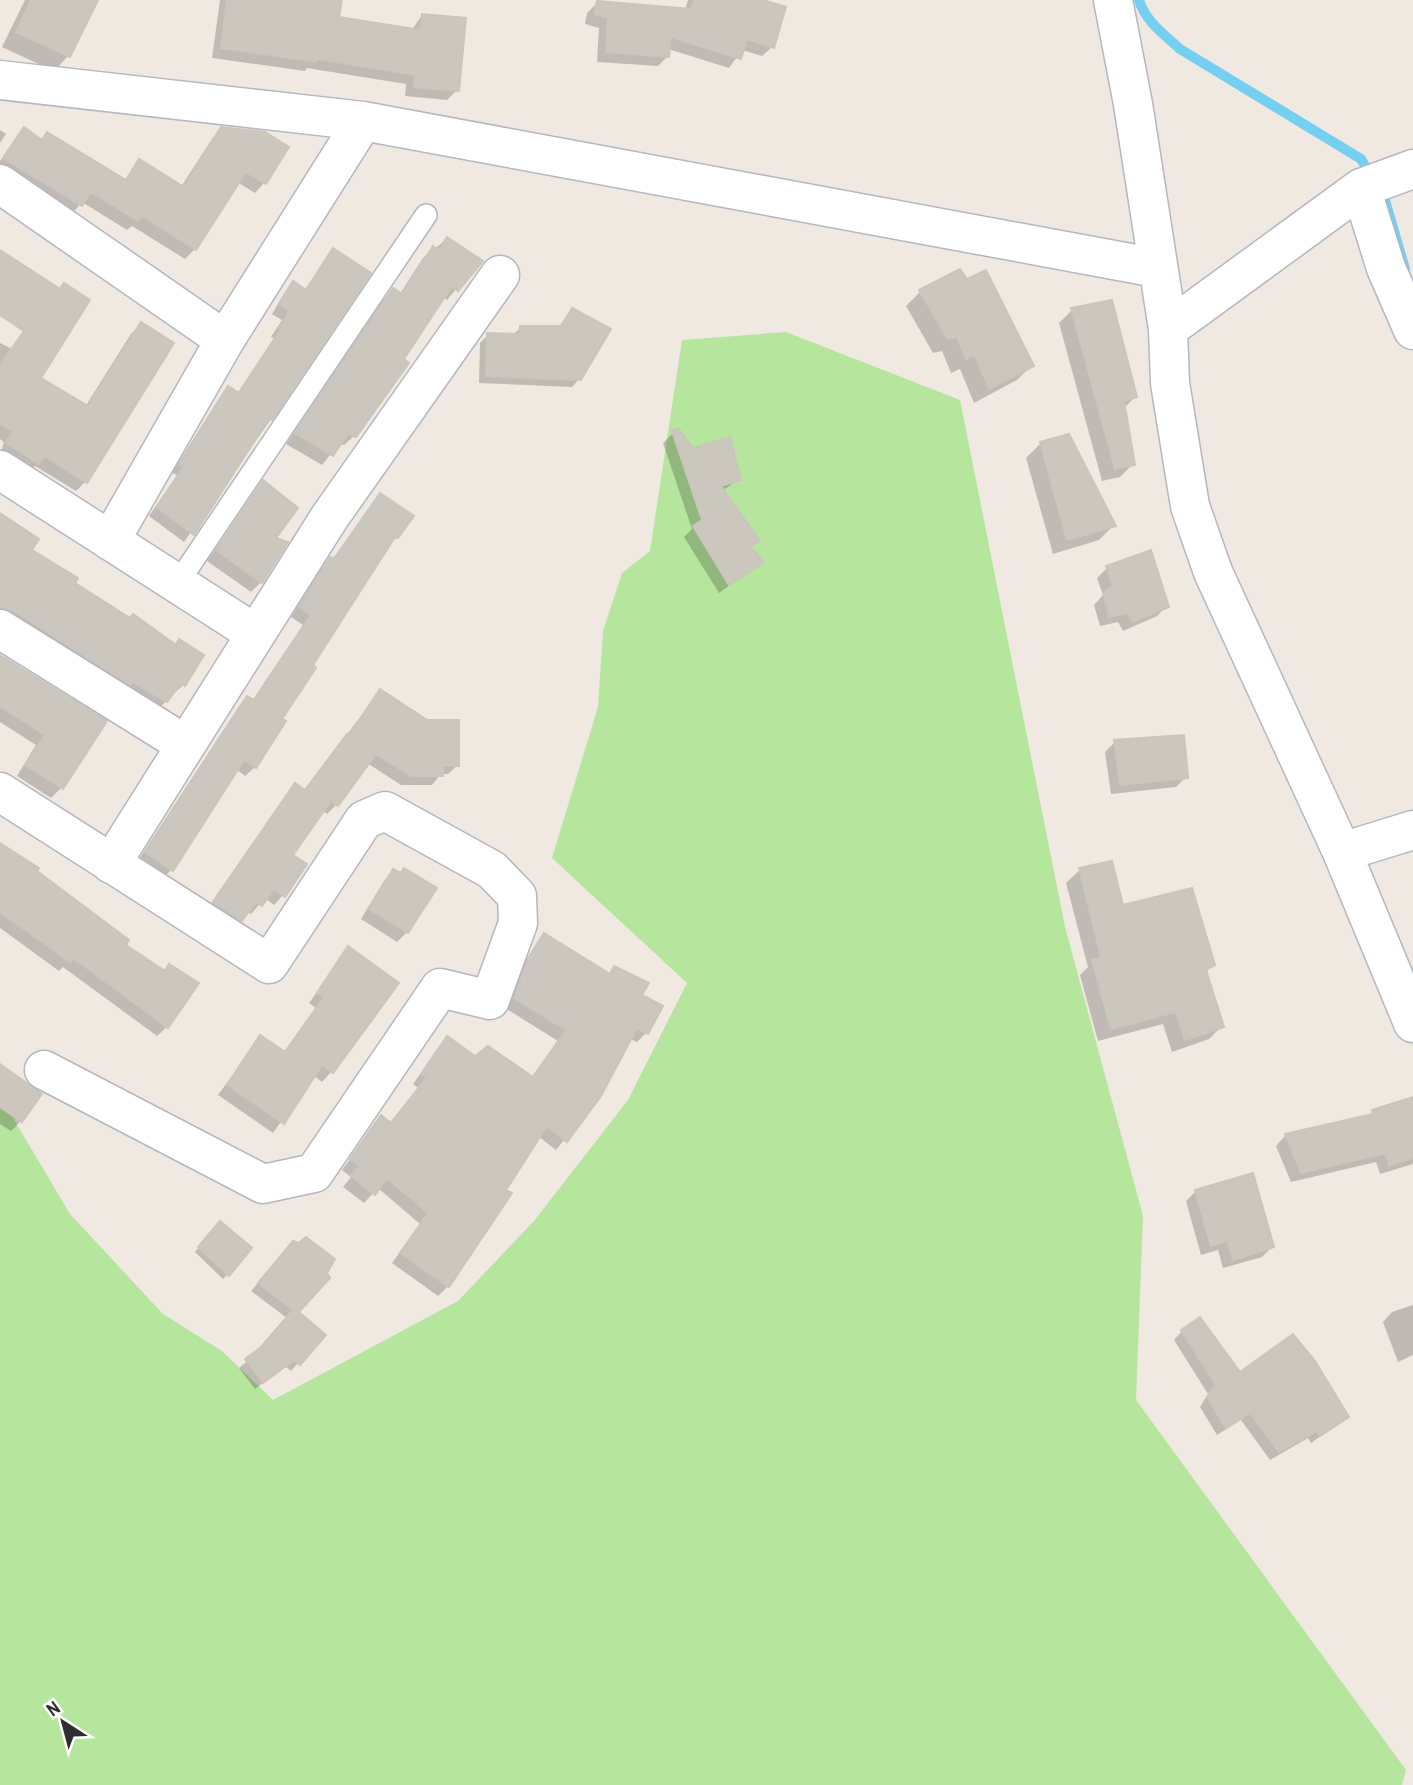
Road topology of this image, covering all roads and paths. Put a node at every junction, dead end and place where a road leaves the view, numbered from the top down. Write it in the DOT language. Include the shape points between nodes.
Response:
graph roads {
  1 [pos="1113,0"];
  2 [pos="0,80"];
  3 [pos="363,121"];
  4 [pos="1413,169"];
  5 [pos="0,184"];
  6 [pos="1361,188"];
  7 [pos="426,215"];
  8 [pos="1157,268"];
  9 [pos="500,275"];
  10 [pos="1168,329"];
  11 [pos="1413,330"];
  12 [pos="225,340"];
  13 [pos="0,470"];
  14 [pos="110,541"];
  15 [pos="177,584"];
  16 [pos="0,629"];
  17 [pos="256,634"];
  18 [pos="186,745"];
  19 [pos="0,792"];
  20 [pos="1413,830"];
  21 [pos="1342,852"];
  22 [pos="111,864"];
  23 [pos="1413,1023"];
  24 [pos="44,1070"];
  1 -- 8 [label="street"];
  2 -- 3 [label="street"];
  3 -- 8 [label="street"];
  3 -- 12 [label="street"];
  4 -- 6 [label="street"];
  5 -- 12 [label="street"];
  6 -- 10 [label="street"];
  6 -- 11 [label="street" via="1386,268"];
  7 -- 15 [label="lane"];
  8 -- 10 [label="street"];
  9 -- 17 [label="street" via="329,518"];
  10 -- 21 [label="street" via="1170,383 1189,506 1229,610"];
  12 -- 14 [label="street"];
  13 -- 14 [label="street"];
  14 -- 15 [label="street"];
  15 -- 17 [label="street"];
  16 -- 18 [label="street"];
  17 -- 18 [label="street"];
  18 -- 22 [label="street"];
  19 -- 22 [label="street"];
  20 -- 21 [label="street"];
  21 -- 23 [label="street"];
  22 -- 24 [label="street" via="269,964 364,820 385,811 492,870 517,896 518,923 490,1000 440,988 314,1173 263,1184"];
}
